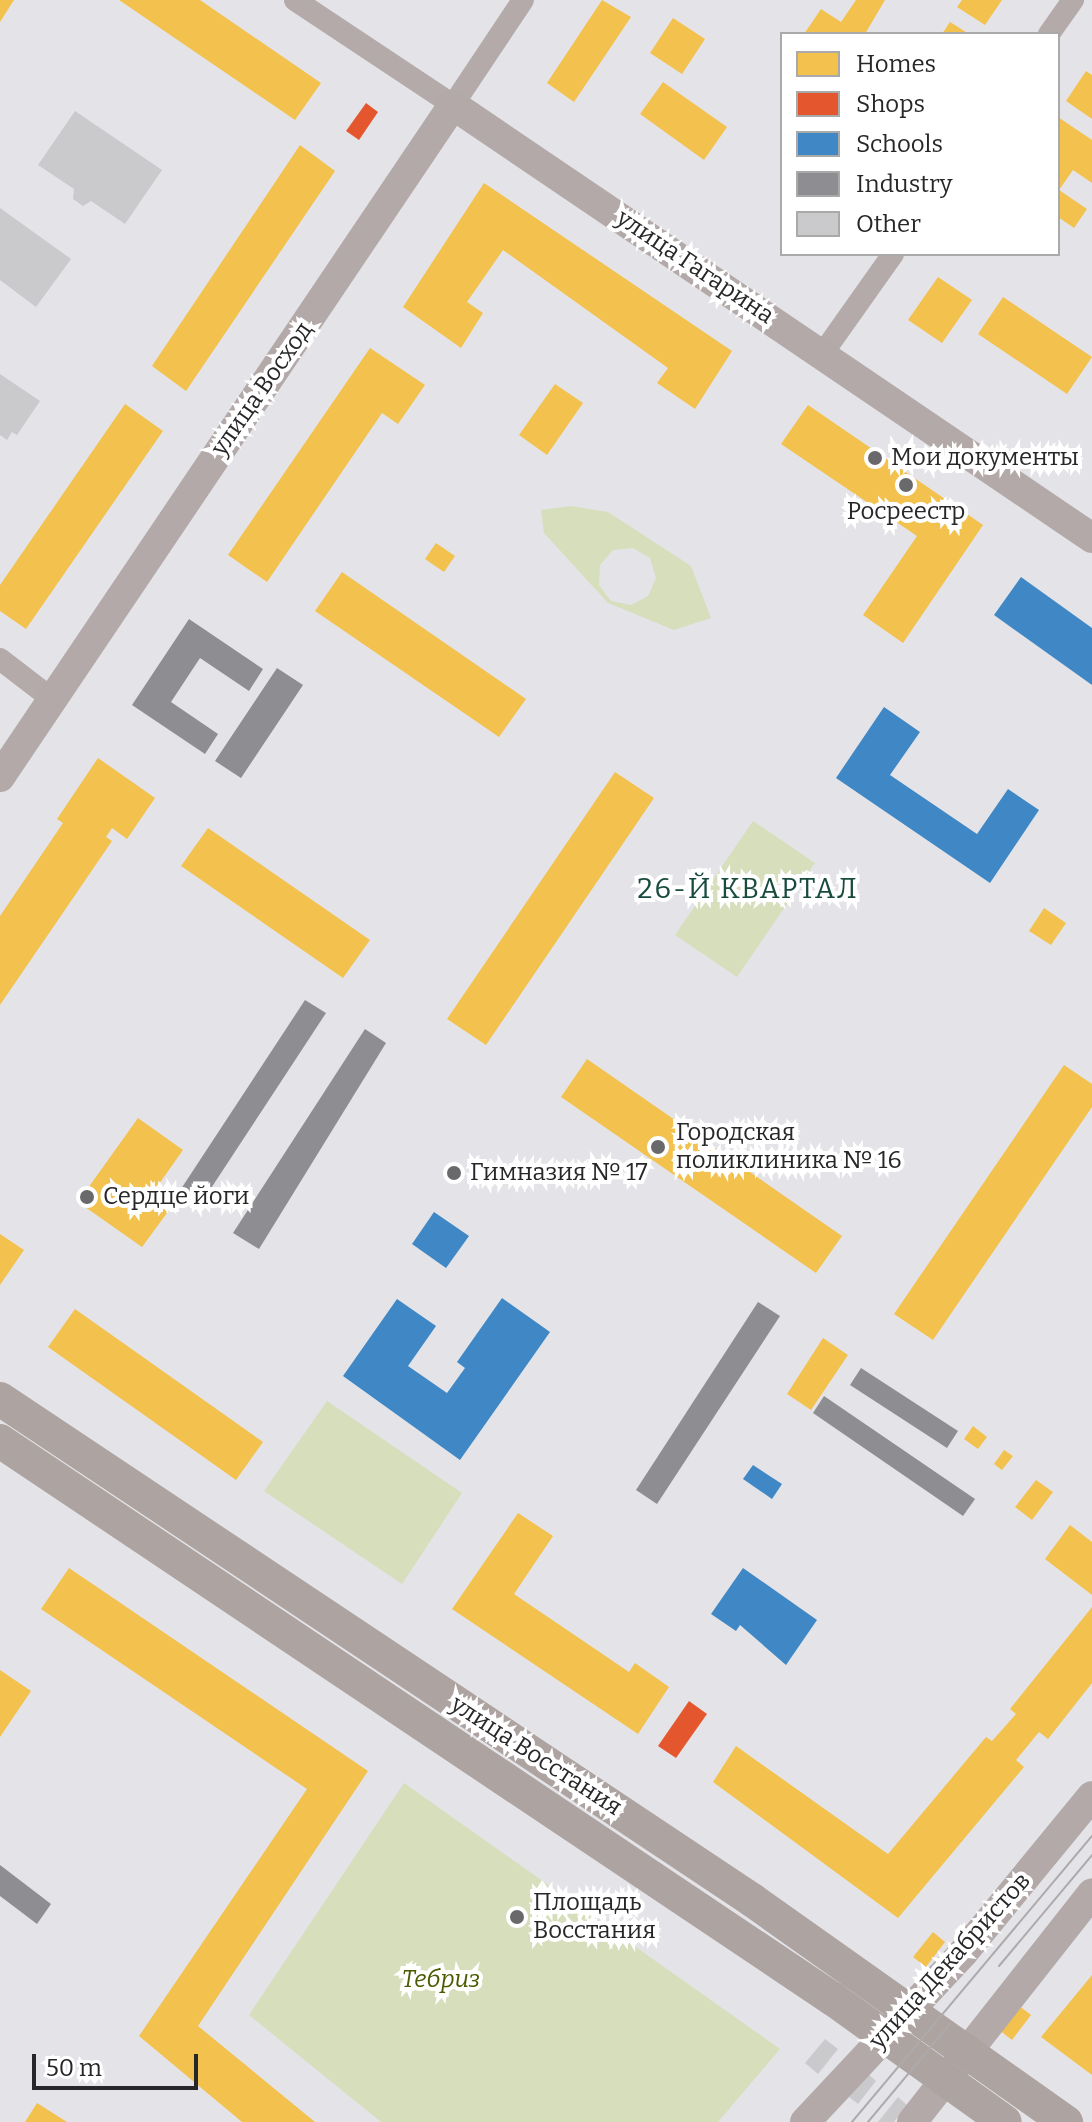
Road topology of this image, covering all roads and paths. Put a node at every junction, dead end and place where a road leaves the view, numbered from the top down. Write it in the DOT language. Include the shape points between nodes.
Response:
graph roads {
  1 [pos="295,0"];
  2 [pos="523,0"];
  3 [pos="1073,0"];
  4 [pos="1050,32"];
  5 [pos="453,105"];
  6 [pos="892,256"];
  7 [pos="823,353"];
  8 [pos="1092,538"];
  9 [pos="0,659"];
  10 [pos="52,699"];
  11 [pos="0,777"];
  12 [pos="0,1399"];
  13 [pos="0,1441"];
  14 [pos="1092,1796"];
  15 [pos="1092,1893"];
  16 [pos="907,2011"];
  17 [pos="884,2035"];
  18 [pos="966,2051"];
  19 [pos="946,2079"];
  20 [pos="805,2122"];
  21 [pos="912,2122"];
  22 [pos="1005,2122"];
  23 [pos="1066,2122"];
  1 -- 5 [label="street, улица Гагарина"];
  2 -- 5 [label="street, улица Восход"];
  3 -- 4 [label="street"];
  5 -- 7 [label="street, улица Гагарина"];
  5 -- 10 [label="street, улица Восход"];
  6 -- 7 [label="street"];
  7 -- 8 [label="street, улица Гагарина"];
  9 -- 10 [label="street"];
  10 -- 11 [label="street, улица Восход"];
  12 -- 16 [label="main road, улица Восстания" via="752,1900"];
  13 -- 17 [label="main road, улица Восстания"];
  14 -- 16 [label="street, улица Декабристов" via="963,1953"];
  15 -- 18 [label="street"];
  16 -- 17 [label="street, улица Декабристов"];
  16 -- 18 [label="main road, улица Восстания"];
  17 -- 19 [label="main road, улица Восстания"];
  17 -- 20 [label="street, улица Декабристов"];
  18 -- 19 [label="street"];
  18 -- 23 [label="main road, улица Восстания"];
  19 -- 21 [label="street"];
  19 -- 22 [label="main road, улица Восстания"];
}
